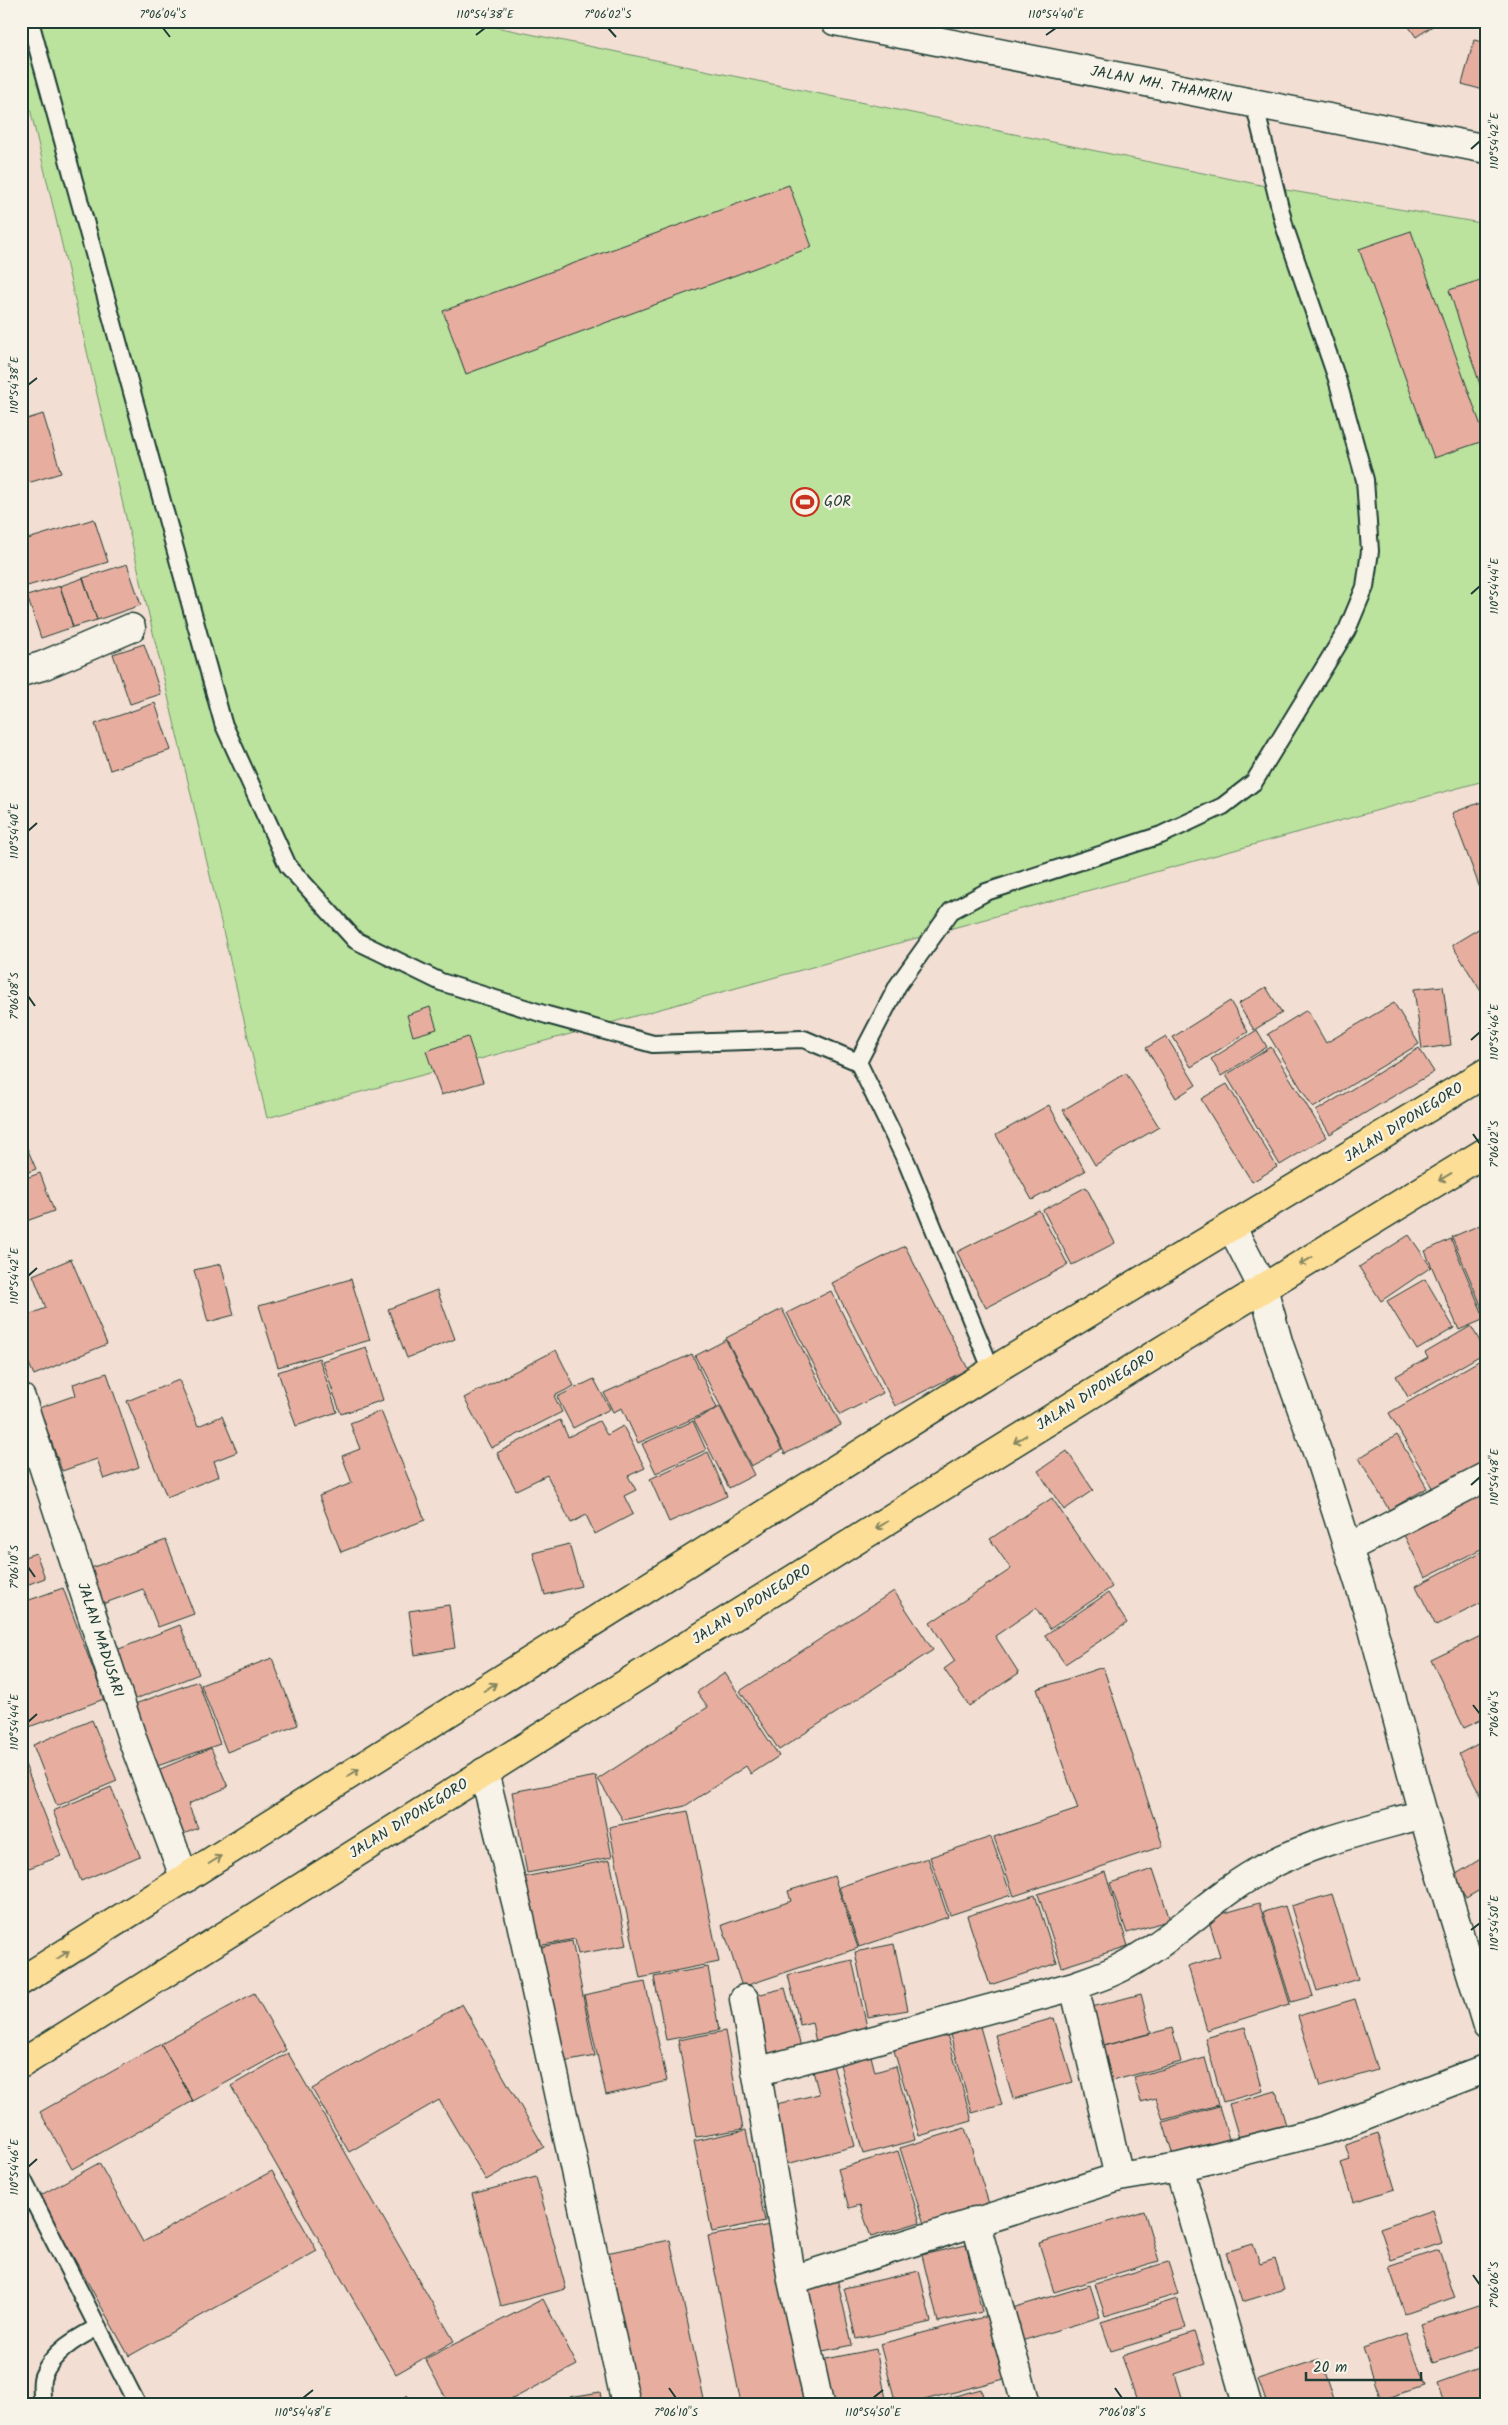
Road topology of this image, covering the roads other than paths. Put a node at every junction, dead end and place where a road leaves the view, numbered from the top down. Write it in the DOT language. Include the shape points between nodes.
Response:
graph roads {
  1 [pos="30,21"];
  2 [pos="835,21"];
  3 [pos="1254,103"];
  4 [pos="1487,149"];
  5 [pos="131,628"];
  6 [pos="21,672"];
  7 [pos="858,1062"];
  8 [pos="1487,1072"];
  9 [pos="1487,1151"];
  10 [pos="1232,1228"];
  11 [pos="1263,1288"];
  12 [pos="992,1371"];
  13 [pos="21,1398"];
  14 [pos="1487,1476"];
  15 [pos="1348,1548"];
  16 [pos="484,1772"];
  17 [pos="1423,1814"];
  18 [pos="185,1879"];
  19 [pos="1476,1953"];
  20 [pos="22,1980"];
  21 [pos="1074,1986"];
  22 [pos="744,1999"];
  23 [pos="1487,2026"];
  24 [pos="21,2064"];
  25 [pos="1487,2068"];
  26 [pos="756,2072"];
  27 [pos="1179,2167"];
  28 [pos="21,2176"];
  29 [pos="1119,2177"];
  30 [pos="975,2221"];
  31 [pos="792,2280"];
  32 [pos="98,2327"];
  33 [pos="43,2404"];
  34 [pos="138,2404"];
  35 [pos="626,2404"];
  36 [pos="820,2404"];
  37 [pos="1026,2404"];
  38 [pos="1247,2404"];
  1 -- 7 [label="lane" via="223,723 288,866 354,940 441,982 653,1044 804,1039"];
  2 -- 3 [label="street, JALAN MH. THAMRIN"];
  3 -- 4 [label="street, JALAN MH. THAMRIN"];
  3 -- 7 [label="lane" via="1285,228 1337,379 1365,480 1370,551 1365,588 1347,630 1254,782 1223,806 1161,835 986,892 951,911 898,985"];
  5 -- 6 [label="street"];
  7 -- 12 [label="lane" via="907,1163"];
  8 -- 10 [label="main road, JALAN DIPONEGORO"];
  9 -- 11 [label="main road, JALAN DIPONEGORO, one-way"];
  10 -- 11 [label="street"];
  10 -- 12 [label="main road, JALAN DIPONEGORO"];
  11 -- 15 [label="street" via="1279,1345"];
  11 -- 16 [label="main road, JALAN DIPONEGORO, one-way"];
  18 -- 12 [label="main road, JALAN DIPONEGORO, one-way"];
  13 -- 18 [label="street, JALAN MADUSARI" via="133,1741"];
  14 -- 15 [label="street"];
  15 -- 17 [label="street" via="1370,1614"];
  16 -- 24 [label="main road, JALAN DIPONEGORO"];
  16 -- 35 [label="street" via="520,1918"];
  17 -- 19 [label="street"];
  17 -- 21 [label="street" via="1304,1848 1264,1867 1117,1970"];
  20 -- 18 [label="main road, JALAN DIPONEGORO, one-way"];
  19 -- 23 [label="street"];
  21 -- 26 [label="street"];
  21 -- 29 [label="street"];
  22 -- 26 [label="street"];
  25 -- 27 [label="street" via="1326,2130"];
  26 -- 31 [label="street"];
  27 -- 29 [label="street"];
  27 -- 38 [label="street"];
  28 -- 32 [label="lane"];
  29 -- 30 [label="street"];
  30 -- 31 [label="street"];
  30 -- 37 [label="street"];
  31 -- 36 [label="street"];
  32 -- 33 [label="lane" via="70,2343 52,2361 42,2377"];
  32 -- 34 [label="lane"];
}
